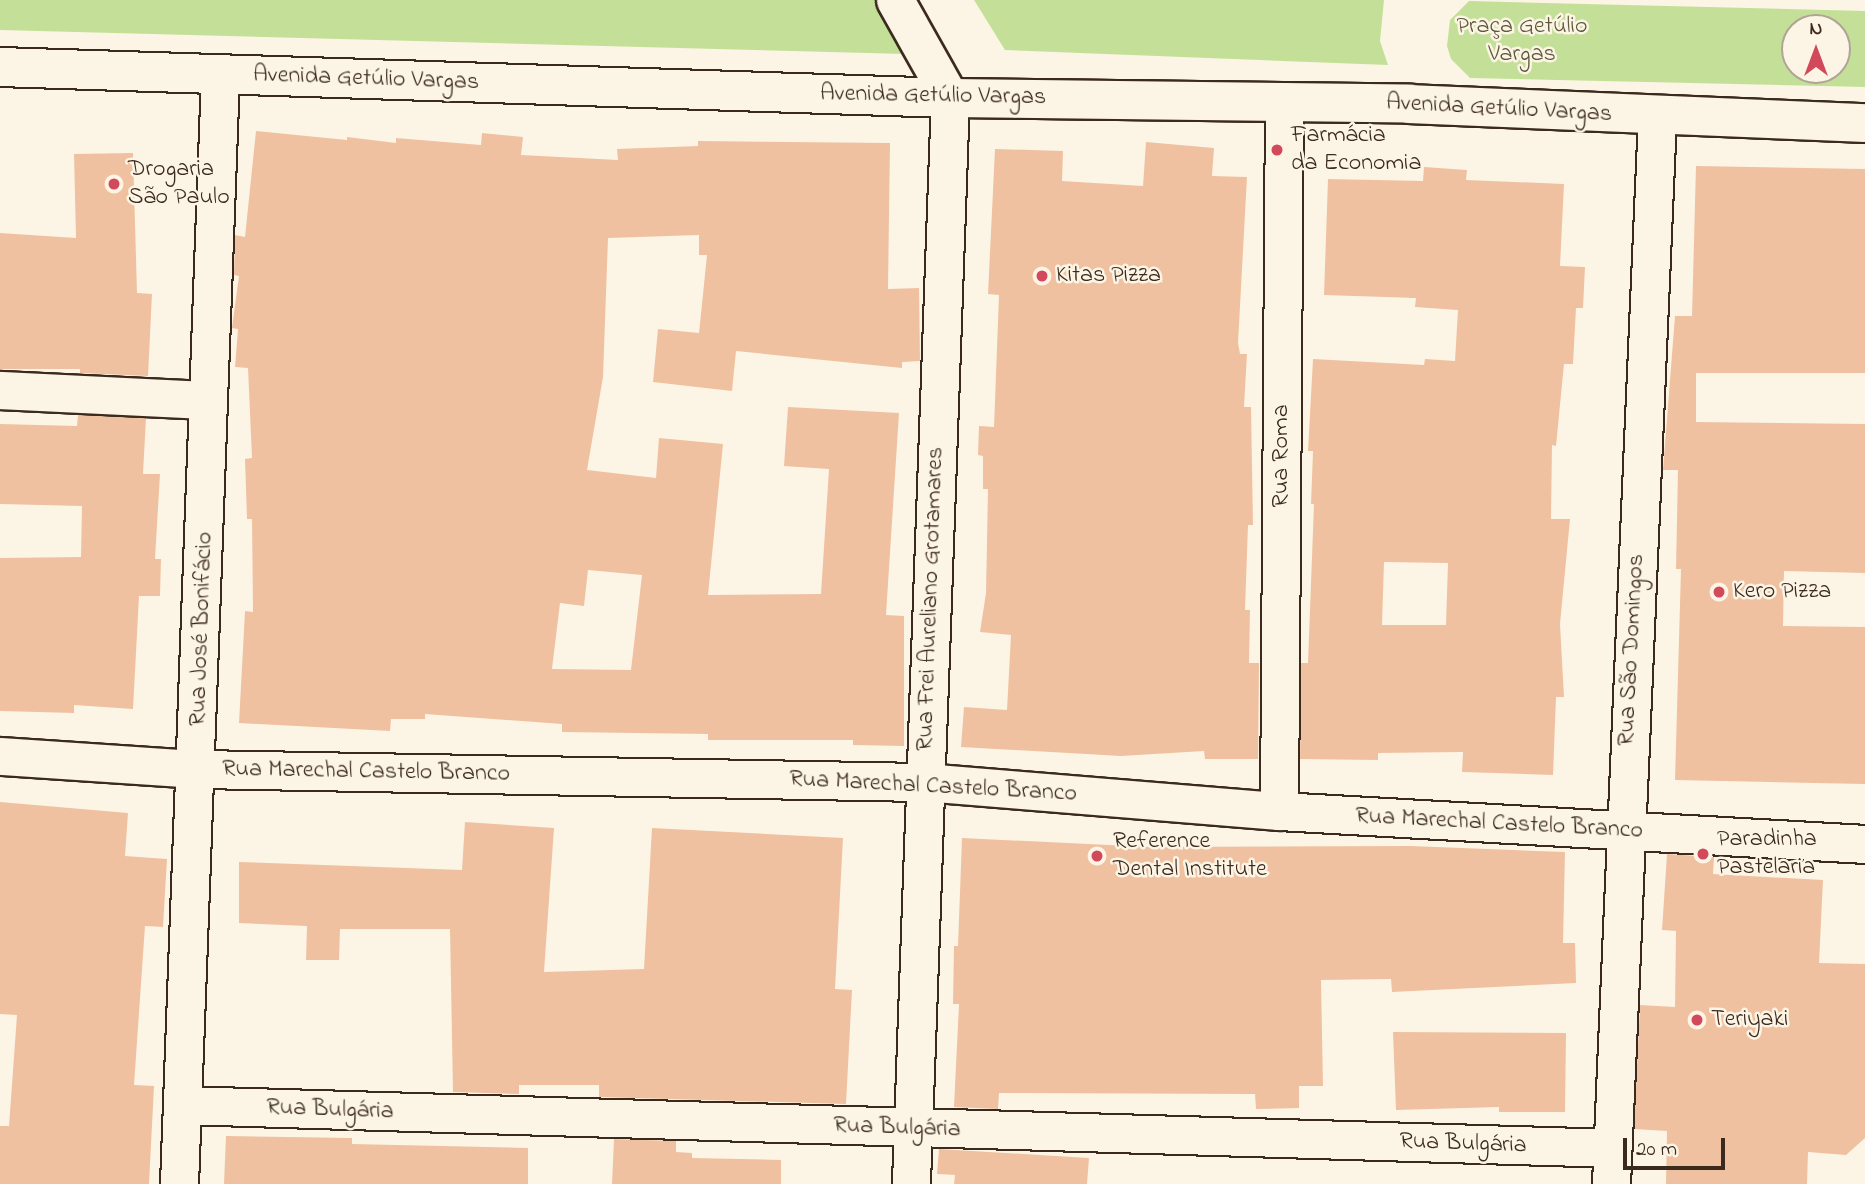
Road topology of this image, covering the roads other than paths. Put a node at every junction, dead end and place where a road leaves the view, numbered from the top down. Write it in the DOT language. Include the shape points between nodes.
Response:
graph roads {
  1 [pos="895,0"];
  2 [pos="0,67"];
  3 [pos="220,75"];
  4 [pos="950,98"];
  5 [pos="1284,101"];
  6 [pos="1657,117"];
  7 [pos="1865,122"];
  8 [pos="0,390"];
  9 [pos="208,400"];
  10 [pos="0,756"];
  11 [pos="198,769"];
  12 [pos="924,782"];
  13 [pos="1279,811"];
  14 [pos="1623,831"];
  15 [pos="1865,844"];
  16 [pos="182,1105"];
  17 [pos="913,1128"];
  18 [pos="1611,1148"];
  19 [pos="179,1184"];
  20 [pos="911,1184"];
  21 [pos="1611,1184"];
  1 -- 4 [label="street"];
  2 -- 3 [label="main road, Avenida Getúlio Vargas"];
  3 -- 4 [label="main road, Avenida Getúlio Vargas"];
  3 -- 9 [label="street, Rua José Bonifácio"];
  4 -- 5 [label="main road, Avenida Getúlio Vargas"];
  4 -- 12 [label="street, Rua Frei Aureliano Grotamares"];
  5 -- 6 [label="main road, Avenida Getúlio Vargas"];
  5 -- 13 [label="street, Rua Roma"];
  6 -- 7 [label="main road, Avenida Getúlio Vargas"];
  6 -- 14 [label="street, Rua São Domingos"];
  8 -- 9 [label="street"];
  9 -- 11 [label="street, Rua José Bonifácio"];
  10 -- 11 [label="street, Rua Marechal Castelo Branco"];
  11 -- 12 [label="street, Rua Marechal Castelo Branco"];
  11 -- 16 [label="street, Rua José Bonifácio"];
  12 -- 13 [label="street, Rua Marechal Castelo Branco"];
  12 -- 17 [label="street, Rua Frei Aureliano Grotamares"];
  13 -- 14 [label="street, Rua Marechal Castelo Branco"];
  14 -- 15 [label="street, Rua Marechal Castelo Branco"];
  14 -- 18 [label="street, Rua São Domingos"];
  16 -- 17 [label="street, Rua Bulgária"];
  16 -- 19 [label="street, Rua José Bonifácio"];
  17 -- 18 [label="street, Rua Bulgária"];
  17 -- 20 [label="street, Rua Frei Aureliano Grotamares"];
  18 -- 21 [label="street, Rua São Domingos"];
}
